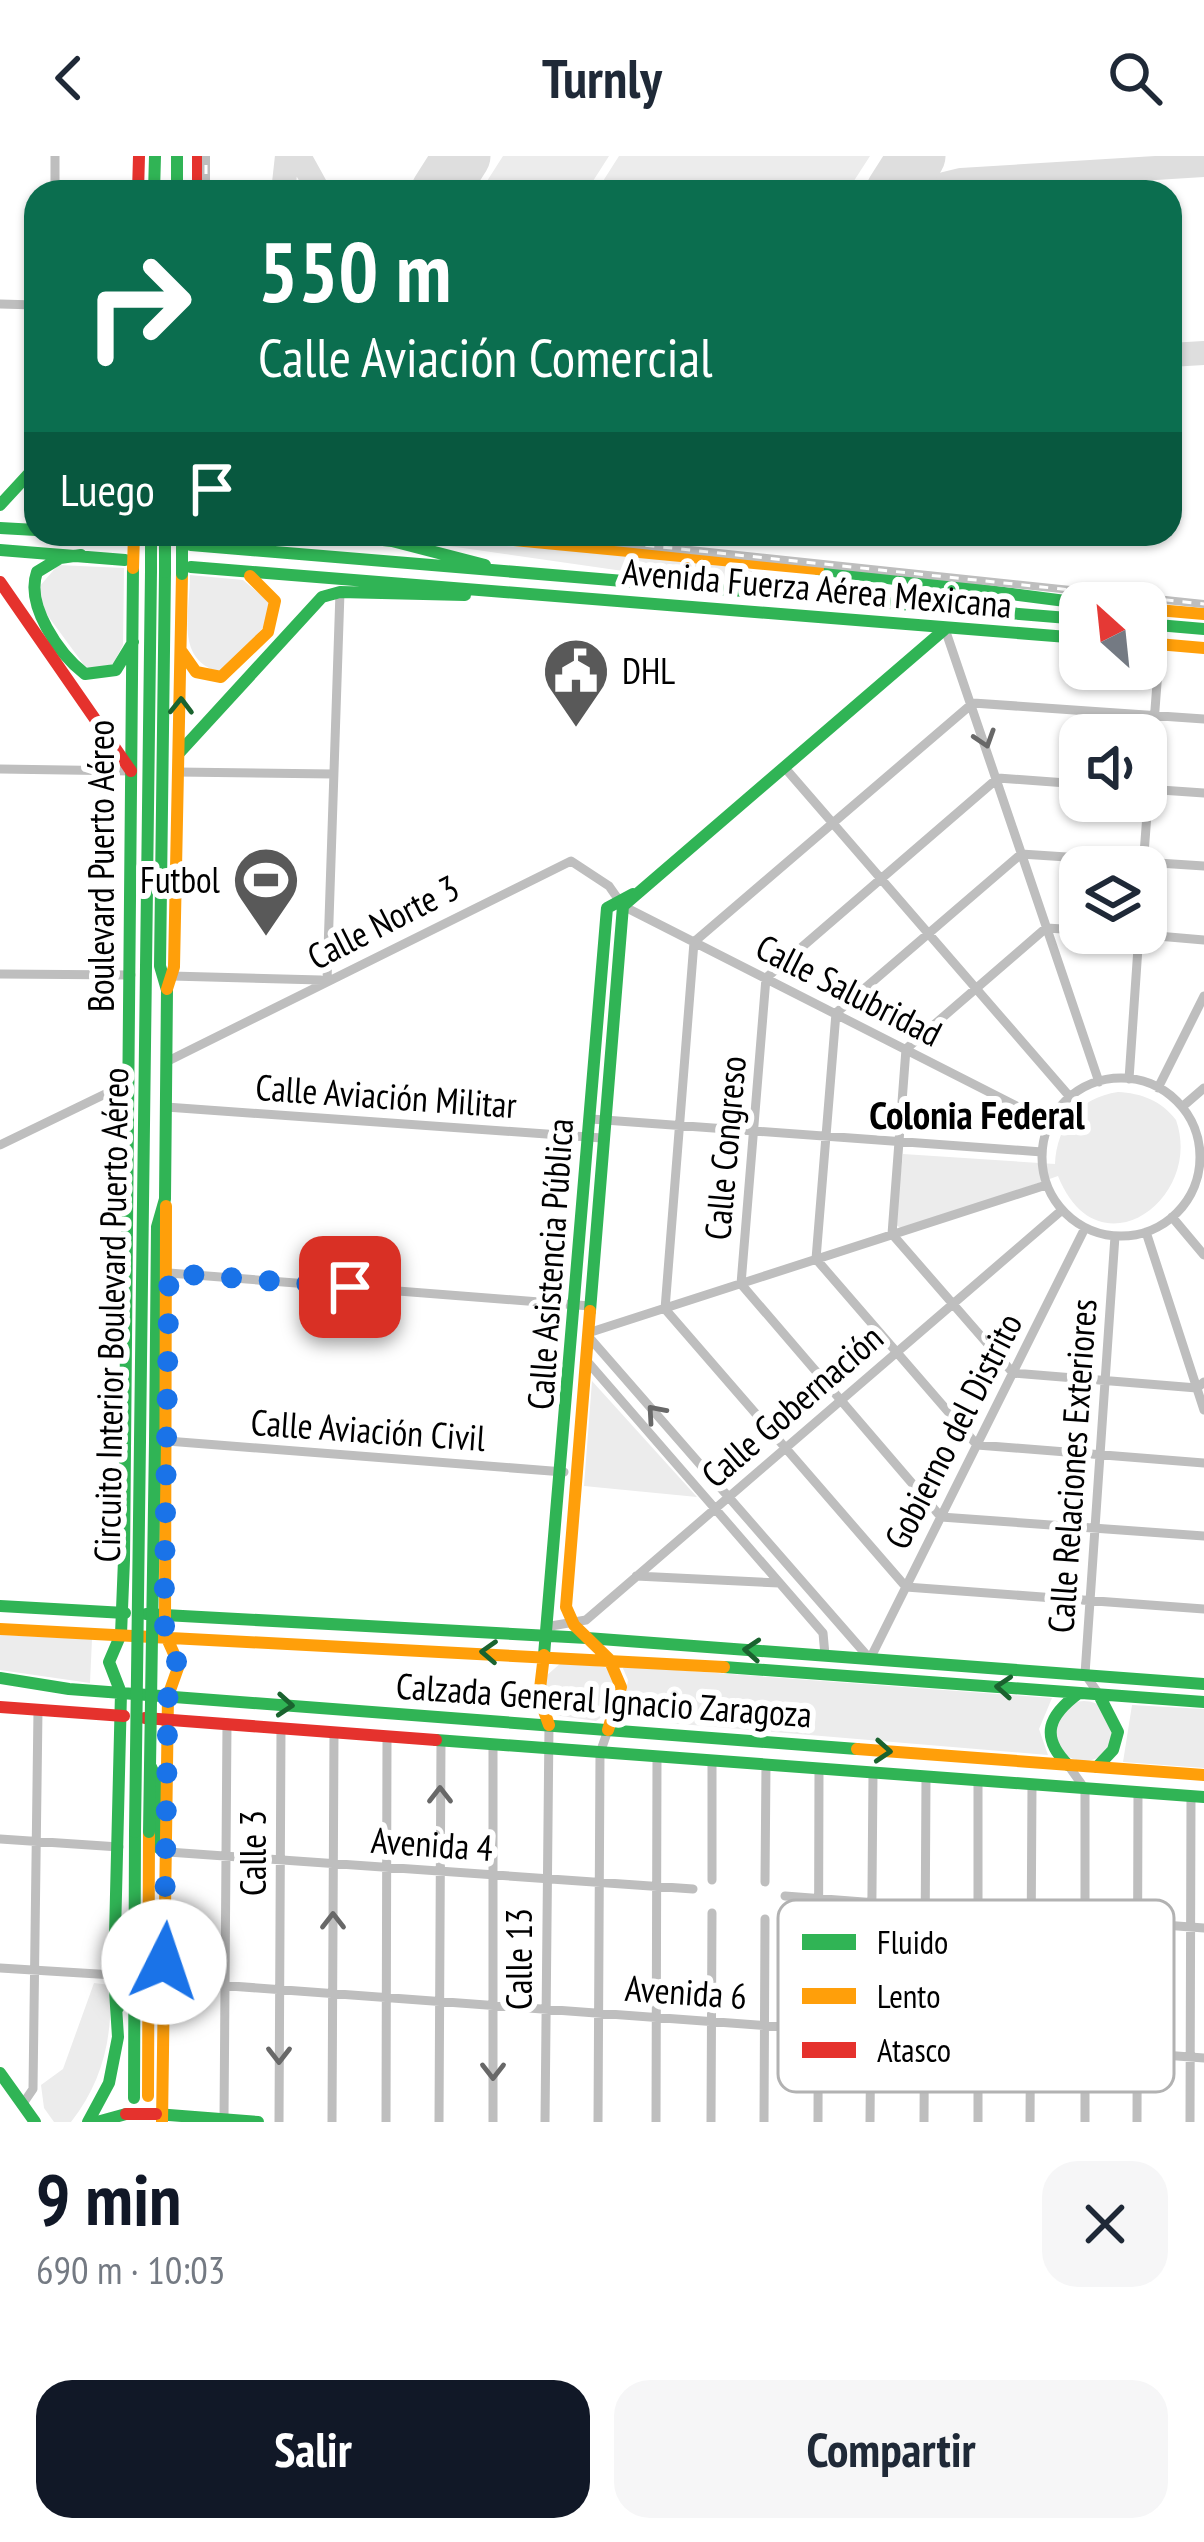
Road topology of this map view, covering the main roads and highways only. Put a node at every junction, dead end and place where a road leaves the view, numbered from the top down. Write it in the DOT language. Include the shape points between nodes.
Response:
graph roads {
  1 [pos="24,479"];
  2 [pos="0,505"];
  3 [pos="129,546"];
  4 [pos="153,546"];
  5 [pos="163,546"];
  6 [pos="185,546"];
  7 [pos="258,546"];
  8 [pos="413,546"];
  9 [pos="581,546"];
  10 [pos="0,550"];
  11 [pos="80,555"];
  12 [pos="129,564"];
  13 [pos="158,571"];
  14 [pos="186,571"];
  15 [pos="245,573"];
  16 [pos="549,578"];
  17 [pos="0,582"];
  18 [pos="505,592"];
  19 [pos="1059,600"];
  20 [pos="1167,611"];
  21 [pos="1204,614"];
  22 [pos="1059,618"];
  23 [pos="1167,625"];
  24 [pos="945,628"];
  25 [pos="1204,628"];
  26 [pos="1059,636"];
  27 [pos="133,642"];
  28 [pos="1167,645"];
  29 [pos="1204,647"];
  30 [pos="182,652"];
  31 [pos="179,753"];
  32 [pos="131,770"];
  33 [pos="147,838"];
  34 [pos="132,864"];
  35 [pos="169,983"];
  36 [pos="129,1145"];
  37 [pos="143,1168"];
  38 [pos="165,1199"];
  39 [pos="584,1306"];
  40 [pos="161,1441"];
  41 [pos="165,1559"];
  42 [pos="124,1560"];
  43 [pos="0,1606"];
  44 [pos="122,1612"];
  45 [pos="164,1615"];
  46 [pos="0,1629"];
  47 [pos="550,1631"];
  48 [pos="121,1634"];
  49 [pos="165,1634"];
  50 [pos="587,1638"];
  51 [pos="544,1655"];
  52 [pos="609,1659"];
  53 [pos="0,1678"];
  54 [pos="1204,1684"];
  55 [pos="121,1693"];
  56 [pos="1078,1693"];
  57 [pos="1100,1695"];
  58 [pos="168,1696"];
  59 [pos="1204,1702"];
  60 [pos="0,1707"];
  61 [pos="120,1716"];
  62 [pos="168,1720"];
  63 [pos="549,1725"];
  64 [pos="608,1730"];
  65 [pos="1067,1766"];
  66 [pos="150,1767"];
  67 [pos="1097,1767"];
  68 [pos="1204,1775"];
  69 [pos="1198,1796"];
  70 [pos="142,1832"];
  71 [pos="134,1892"];
  72 [pos="164,1962"];
  73 [pos="118,2008"];
  74 [pos="0,2073"];
  75 [pos="159,2117"];
  76 [pos="133,2118"];
  77 [pos="224,2120"];
  78 [pos="35,2122"];
  79 [pos="88,2122"];
  80 [pos="97,2122"];
  81 [pos="257,2122"];
  1 -- 2 [label="main road"];
  3 -- 12 [label="main road, Boulevard Puerto Aéreo, bridge"];
  4 -- 13 [label="main road, Circuito Interior Boulevard Puerto Aéreo, bridge"];
  5 -- 13 [label="main road, Circuito Interior Boulevard Puerto Aéreo, bridge"];
  6 -- 14 [label="main road, Boulevard Puerto Aéreo, bridge"];
  7 -- 16 [label="main road, Avenida Fuerza Aérea Mexicana"];
  8 -- 16 [label="main road"];
  9 -- 19 [label="main road"];
  10 -- 11 [label="main road"];
  11 -- 12 [label="main road"];
  11 -- 27 [label="main road" via="39,570 34,606 85,674 116,670"];
  12 -- 27 [label="main road, Boulevard Puerto Aéreo"];
  13 -- 33 [label="main road, Circuito Interior Boulevard Puerto Aéreo"];
  13 -- 35 [label="main road, Circuito Interior Boulevard Puerto Aéreo" via="160,967"];
  14 -- 15 [label="main road, Avenida Fuerza Aérea Mexicana"];
  14 -- 30 [label="main road, Boulevard Puerto Aéreo"];
  15 -- 18 [label="main road, Avenida Fuerza Aérea Mexicana"];
  15 -- 30 [label="main road" via="274,601 268,632 221,677 200,675"];
  16 -- 22 [label="main road, Avenida Fuerza Aérea Mexicana"];
  17 -- 32 [label="main road"];
  18 -- 24 [label="main road, Avenida Fuerza Aérea Mexicana"];
  18 -- 31 [label="main road" via="340,592 310,606"];
  20 -- 21 [label="main road"];
  23 -- 25 [label="main road"];
  24 -- 26 [label="main road, Avenida Fuerza Aérea Mexicana"];
  24 -- 39 [label="main road, Calle Asistencia Pública" via="621,902"];
  27 -- 32 [label="main road, Boulevard Puerto Aéreo"];
  28 -- 29 [label="main road"];
  31 -- 30 [label="main road, Boulevard Puerto Aéreo, one-way"];
  31 -- 35 [label="main road, Boulevard Puerto Aéreo"];
  32 -- 34 [label="main road, Boulevard Puerto Aéreo"];
  33 -- 34 [label="main road"];
  33 -- 37 [label="main road, Circuito Interior Boulevard Puerto Aéreo"];
  34 -- 36 [label="main road, Boulevard Puerto Aéreo"];
  35 -- 38 [label="main road, Boulevard Puerto Aéreo"];
  36 -- 37 [label="main road"];
  36 -- 42 [label="main road, Boulevard Puerto Aéreo"];
  37 -- 70 [label="main road, Circuito Interior Boulevard Puerto Aéreo, bridge"];
  38 -- 40 [label="main road, Boulevard Puerto Aéreo"];
  38 -- 40 [label="main road, Circuito Interior Boulevard Puerto Aéreo" via="157,1227"];
  39 -- 47 [label="main road, Calle Asistencia Pública"];
  39 -- 50 [label="main road, Calle Asistencia Pública" via="566,1607"];
  40 -- 41 [label="main road, Boulevard Puerto Aéreo"];
  40 -- 66 [label="main road, Circuito Interior Boulevard Puerto Aéreo, bridge"];
  41 -- 42 [label="main road" via="142,1569"];
  41 -- 45 [label="main road, Boulevard Puerto Aéreo"];
  42 -- 44 [label="main road, Boulevard Puerto Aéreo"];
  43 -- 44 [label="main road, Calzada General Ignacio Zaragoza"];
  44 -- 45 [label="main road, Calzada General Ignacio Zaragoza"];
  44 -- 48 [label="main road, Boulevard Puerto Aéreo"];
  45 -- 47 [label="main road, Calzada General Ignacio Zaragoza"];
  45 -- 49 [label="main road, Boulevard Puerto Aéreo"];
  46 -- 48 [label="main road, Calzada General Ignacio Zaragoza"];
  47 -- 50 [label="main road, Calzada General Ignacio Zaragoza"];
  47 -- 51 [label="main road, Calle Asistencia Pública"];
  48 -- 49 [label="main road, Calzada General Ignacio Zaragoza"];
  48 -- 55 [label="main road, Boulevard Puerto Aéreo" via="109,1662"];
  51 -- 49 [label="main road, Calzada General Ignacio Zaragoza, one-way"];
  49 -- 58 [label="main road, Boulevard Puerto Aéreo" via="178,1665"];
  50 -- 52 [label="main road"];
  54 -- 50 [label="main road, Calzada General Ignacio Zaragoza, one-way"];
  51 -- 52 [label="main road, Calzada General Ignacio Zaragoza"];
  51 -- 63 [label="main road" via="539,1697"];
  56 -- 52 [label="main road, Calzada General Ignacio Zaragoza, one-way"];
  52 -- 64 [label="main road" via="621,1687"];
  53 -- 55 [label="main road, Calzada General Ignacio Zaragoza"];
  55 -- 58 [label="main road, Calzada General Ignacio Zaragoza"];
  55 -- 61 [label="main road, Boulevard Puerto Aéreo"];
  56 -- 57 [label="main road, Calzada General Ignacio Zaragoza"];
  56 -- 65 [label="main road" via="1056,1710 1048,1730"];
  57 -- 59 [label="main road, Calzada General Ignacio Zaragoza"];
  57 -- 67 [label="main road" via="1120,1733"];
  58 -- 62 [label="main road, Boulevard Puerto Aéreo"];
  58 -- 63 [label="main road, Calzada General Ignacio Zaragoza, one-way"];
  60 -- 61 [label="main road, Calzada General Ignacio Zaragoza"];
  61 -- 62 [label="main road, Calzada General Ignacio Zaragoza"];
  61 -- 73 [label="main road, Boulevard Puerto Aéreo"];
  62 -- 69 [label="main road, Calzada General Ignacio Zaragoza"];
  62 -- 72 [label="main road, Boulevard Puerto Aéreo"];
  63 -- 64 [label="main road, Calzada General Ignacio Zaragoza"];
  64 -- 65 [label="main road, Calzada General Ignacio Zaragoza, one-way"];
  65 -- 67 [label="main road, Calzada General Ignacio Zaragoza"];
  66 -- 70 [label="main road, Circuito Interior Boulevard Puerto Aéreo, bridge"];
  66 -- 72 [label="main road" via="160,1787"];
  67 -- 68 [label="main road, Calzada General Ignacio Zaragoza"];
  70 -- 71 [label="main road, Circuito Interior Boulevard Puerto Aéreo"];
  70 -- 71 [label="main road, Circuito Interior Boulevard Puerto Aéreo" via="141,2097"];
  71 -- 73 [label="main road"];
  72 -- 75 [label="main road, Boulevard Puerto Aéreo"];
  73 -- 79 [label="main road, Boulevard Puerto Aéreo" via="113,2069"];
  74 -- 78 [label="main road"];
  75 -- 76 [label="main road, bridge"];
  75 -- 77 [label="main road"];
  76 -- 80 [label="main road"];
  77 -- 81 [label="main road"];
}
